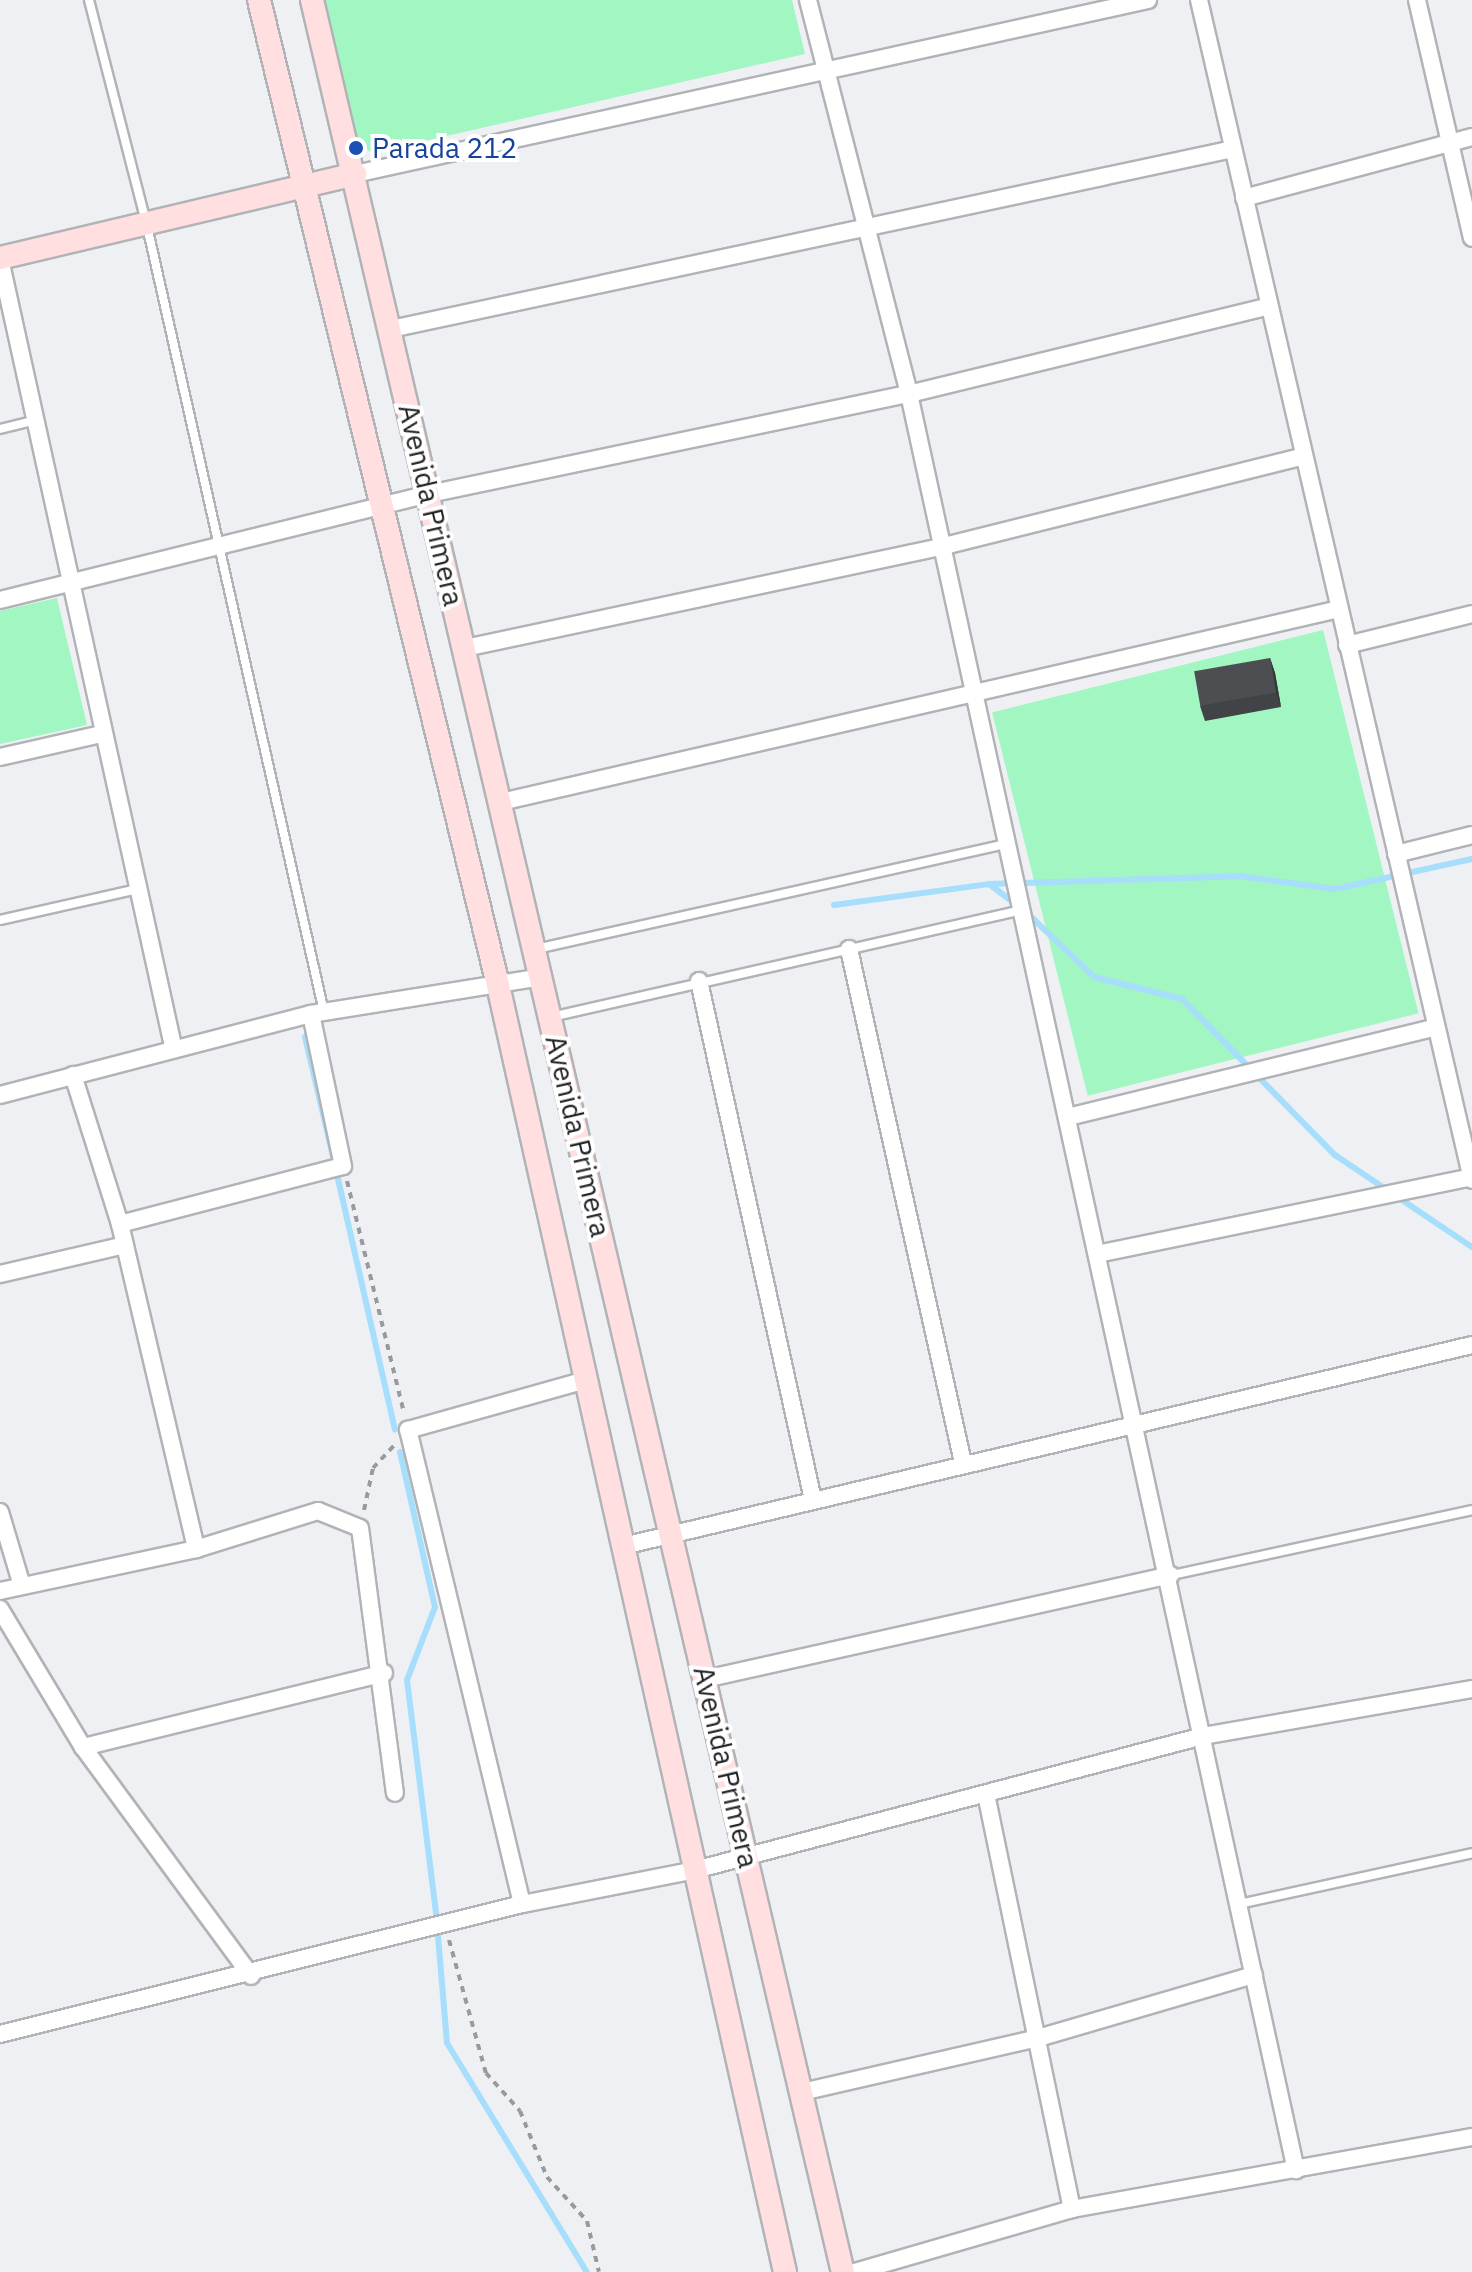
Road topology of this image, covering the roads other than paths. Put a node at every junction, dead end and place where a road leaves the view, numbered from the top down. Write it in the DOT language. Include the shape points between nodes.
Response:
graph roads {
  1 [pos="89,0"];
  2 [pos="259,0"];
  3 [pos="312,0"];
  4 [pos="808,0"];
  5 [pos="1148,0"];
  6 [pos="1199,0"];
  7 [pos="1417,0"];
  8 [pos="828,68"];
  9 [pos="1472,137"];
  10 [pos="1451,142"];
  11 [pos="1233,149"];
  12 [pos="355,174"];
  13 [pos="304,190"];
  14 [pos="1244,198"];
  15 [pos="147,226"];
  16 [pos="867,231"];
  17 [pos="1472,238"];
  18 [pos="0,259"];
  19 [pos="1269,306"];
  20 [pos="391,329"];
  21 [pos="909,394"];
  22 [pos="33,421"];
  23 [pos="0,429"];
  24 [pos="1304,456"];
  25 [pos="429,494"];
  26 [pos="381,506"];
  27 [pos="219,547"];
  28 [pos="940,547"];
  29 [pos="68,585"];
  30 [pos="0,600"];
  31 [pos="1339,609"];
  32 [pos="1472,614"];
  33 [pos="1347,645"];
  34 [pos="465,648"];
  35 [pos="973,698"];
  36 [pos="101,734"];
  37 [pos="0,757"];
  38 [pos="501,802"];
  39 [pos="1472,835"];
  40 [pos="1008,844"];
  41 [pos="1396,854"];
  42 [pos="138,889"];
  43 [pos="1024,910"];
  44 [pos="0,920"];
  45 [pos="535,949"];
  46 [pos="849,949"];
  47 [pos="541,977"];
  48 [pos="699,981"];
  49 [pos="498,985"];
  50 [pos="318,1013"];
  51 [pos="551,1017"];
  52 [pos="1432,1028"];
  53 [pos="173,1046"];
  54 [pos="73,1075"];
  55 [pos="0,1095"];
  56 [pos="1068,1117"];
  57 [pos="1467,1142"];
  58 [pos="1472,1179"];
  59 [pos="120,1224"];
  60 [pos="125,1245"];
  61 [pos="1097,1254"];
  62 [pos="0,1274"];
  63 [pos="1472,1345"];
  64 [pos="586,1380"];
  65 [pos="1134,1425"];
  66 [pos="963,1463"];
  67 [pos="813,1500"];
  68 [pos="1472,1510"];
  69 [pos="0,1512"];
  70 [pos="672,1536"];
  71 [pos="623,1546"];
  72 [pos="196,1549"];
  73 [pos="1171,1575"];
  74 [pos="22,1586"];
  75 [pos="0,1591"];
  76 [pos="0,1609"];
  77 [pos="384,1673"];
  78 [pos="705,1679"];
  79 [pos="1471,1692"];
  80 [pos="1203,1736"];
  81 [pos="83,1747"];
  82 [pos="395,1793"];
  83 [pos="986,1794"];
  84 [pos="1472,1853"];
  85 [pos="746,1854"];
  86 [pos="695,1870"];
  87 [pos="522,1904"];
  88 [pos="1239,1904"];
  89 [pos="1254,1975"];
  90 [pos="251,1976"];
  91 [pos="0,2034"];
  92 [pos="1038,2038"];
  93 [pos="802,2092"];
  94 [pos="1472,2137"];
  95 [pos="1296,2170"];
  96 [pos="1072,2209"];
  97 [pos="785,2272"];
  98 [pos="843,2272"];
  99 [pos="855,2272"];
  1 -- 15 [label="lane"];
  2 -- 13 [label="main road, Avenida Primera"];
  3 -- 12 [label="main road, Avenida Primera"];
  4 -- 8 [label="street"];
  5 -- 8 [label="street"];
  6 -- 11 [label="street"];
  7 -- 10 [label="street"];
  8 -- 12 [label="street"];
  8 -- 16 [label="street"];
  9 -- 10 [label="street"];
  10 -- 14 [label="street"];
  10 -- 17 [label="street"];
  11 -- 14 [label="street"];
  11 -- 16 [label="street"];
  12 -- 13 [label="main road"];
  12 -- 20 [label="main road, Avenida Primera"];
  13 -- 15 [label="main road"];
  13 -- 26 [label="main road, Avenida Primera"];
  14 -- 19 [label="street"];
  15 -- 18 [label="main road"];
  15 -- 27 [label="lane"];
  16 -- 20 [label="street"];
  16 -- 21 [label="street"];
  18 -- 22 [label="street"];
  19 -- 21 [label="street"];
  19 -- 24 [label="street"];
  20 -- 25 [label="main road, Avenida Primera"];
  21 -- 25 [label="street"];
  21 -- 28 [label="street"];
  22 -- 23 [label="lane"];
  22 -- 29 [label="street"];
  24 -- 28 [label="street"];
  24 -- 31 [label="street"];
  25 -- 26 [label="street"];
  25 -- 34 [label="main road, Avenida Primera"];
  26 -- 27 [label="street"];
  26 -- 49 [label="main road, Avenida Primera"];
  27 -- 29 [label="street"];
  27 -- 50 [label="lane"];
  28 -- 34 [label="street"];
  28 -- 35 [label="street"];
  29 -- 30 [label="street"];
  29 -- 36 [label="street"];
  31 -- 33 [label="street"];
  31 -- 35 [label="street"];
  32 -- 33 [label="street"];
  33 -- 41 [label="street"];
  34 -- 38 [label="main road, Avenida Primera"];
  35 -- 38 [label="street"];
  35 -- 40 [label="street"];
  36 -- 37 [label="street"];
  36 -- 42 [label="street"];
  38 -- 45 [label="main road, Avenida Primera"];
  39 -- 41 [label="street"];
  40 -- 43 [label="street"];
  40 -- 45 [label="lane"];
  41 -- 52 [label="street" via="1435,1000"];
  42 -- 44 [label="lane"];
  42 -- 53 [label="street"];
  43 -- 46 [label="lane"];
  43 -- 56 [label="street"];
  45 -- 47 [label="main road, Avenida Primera"];
  46 -- 48 [label="lane"];
  46 -- 66 [label="street"];
  47 -- 49 [label="street"];
  47 -- 51 [label="main road, Avenida Primera"];
  48 -- 51 [label="lane"];
  48 -- 67 [label="street"];
  49 -- 50 [label="street"];
  49 -- 64 [label="main road, Avenida Primera"];
  50 -- 53 [label="street"];
  50 -- 59 [label="street" via="343,1166"];
  51 -- 70 [label="main road, Avenida Primera"];
  52 -- 56 [label="street"];
  52 -- 57 [label="street"];
  53 -- 54 [label="street"];
  54 -- 55 [label="street"];
  54 -- 59 [label="street"];
  56 -- 61 [label="street"];
  57 -- 58 [label="street"];
  58 -- 61 [label="street"];
  59 -- 60 [label="street"];
  60 -- 62 [label="street"];
  60 -- 72 [label="street"];
  61 -- 65 [label="street"];
  63 -- 65 [label="street"];
  64 -- 71 [label="main road, Avenida Primera"];
  64 -- 87 [label="street" via="408,1430"];
  65 -- 66 [label="street"];
  65 -- 73 [label="street"];
  66 -- 67 [label="street"];
  67 -- 70 [label="street"];
  68 -- 73 [label="lane"];
  69 -- 74 [label="street"];
  70 -- 71 [label="street"];
  70 -- 78 [label="main road, Avenida Primera"];
  71 -- 86 [label="main road, Avenida Primera"];
  72 -- 74 [label="street"];
  72 -- 77 [label="street" via="318,1511 360,1528"];
  73 -- 78 [label="street"];
  73 -- 80 [label="street"];
  74 -- 75 [label="street"];
  76 -- 81 [label="street"];
  77 -- 81 [label="street"];
  77 -- 82 [label="street"];
  78 -- 85 [label="main road, Avenida Primera"];
  79 -- 80 [label="street"];
  80 -- 83 [label="street"];
  80 -- 88 [label="street"];
  81 -- 90 [label="street"];
  83 -- 85 [label="street"];
  83 -- 92 [label="street"];
  84 -- 88 [label="lane"];
  85 -- 86 [label="street"];
  85 -- 93 [label="main road, Avenida Primera"];
  86 -- 87 [label="street"];
  86 -- 97 [label="main road, Avenida Primera"];
  87 -- 90 [label="street"];
  88 -- 89 [label="street"];
  89 -- 92 [label="street"];
  89 -- 95 [label="street"];
  90 -- 91 [label="street"];
  92 -- 93 [label="street"];
  92 -- 96 [label="street"];
  93 -- 98 [label="main road, Avenida Primera"];
  94 -- 95 [label="street"];
  95 -- 96 [label="street"];
  96 -- 99 [label="street"];
}
